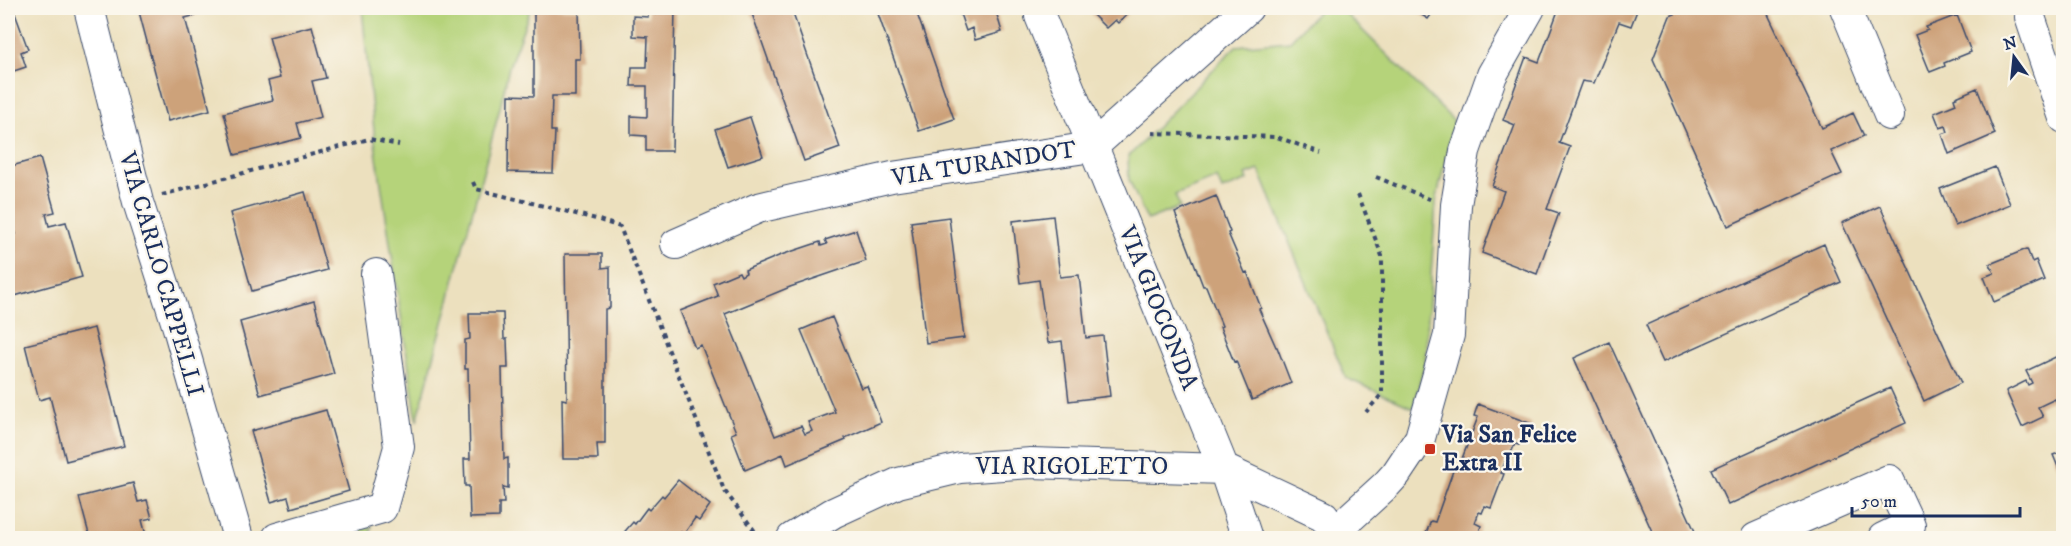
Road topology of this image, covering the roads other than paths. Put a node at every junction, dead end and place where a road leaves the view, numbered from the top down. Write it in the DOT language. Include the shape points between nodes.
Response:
graph roads {
  1 [pos="89,8"];
  2 [pos="1248,8"];
  3 [pos="1530,8"];
  4 [pos="1845,8"];
  5 [pos="1040,16"];
  6 [pos="2030,18"];
  7 [pos="1889,115"];
  8 [pos="2064,118"];
  9 [pos="1092,147"];
  10 [pos="676,244"];
  11 [pos="376,274"];
  12 [pos="1224,469"];
  13 [pos="1334,536"];
  14 [pos="238,538"];
  15 [pos="276,538"];
  16 [pos="792,538"];
  17 [pos="1247,538"];
  18 [pos="1756,538"];
  19 [pos="1883,538"];
  1 -- 14 [label="street, VIA CARLO CAPPELLI" via="138,202"];
  2 -- 9 [label="street, VIA TURANDOT"];
  3 -- 13 [label="street" via="1492,75 1465,152 1456,205 1449,335 1420,438 1391,479"];
  4 -- 7 [label="street"];
  5 -- 9 [label="street, VIA GIOCONDA"];
  6 -- 8 [label="street"];
  9 -- 10 [label="street, VIA TURANDOT" via="892,177 758,208"];
  9 -- 12 [label="street, VIA GIOCONDA"];
  11 -- 15 [label="street" via="399,447 382,508"];
  12 -- 13 [label="street" via="1324,516"];
  12 -- 16 [label="street, VIA RIGOLETTO" via="1031,462 960,468 898,483 833,513"];
  12 -- 17 [label="street, VIA GIOCONDA"];
  18 -- 19 [label="street" via="1889,480 1910,525"];
}
